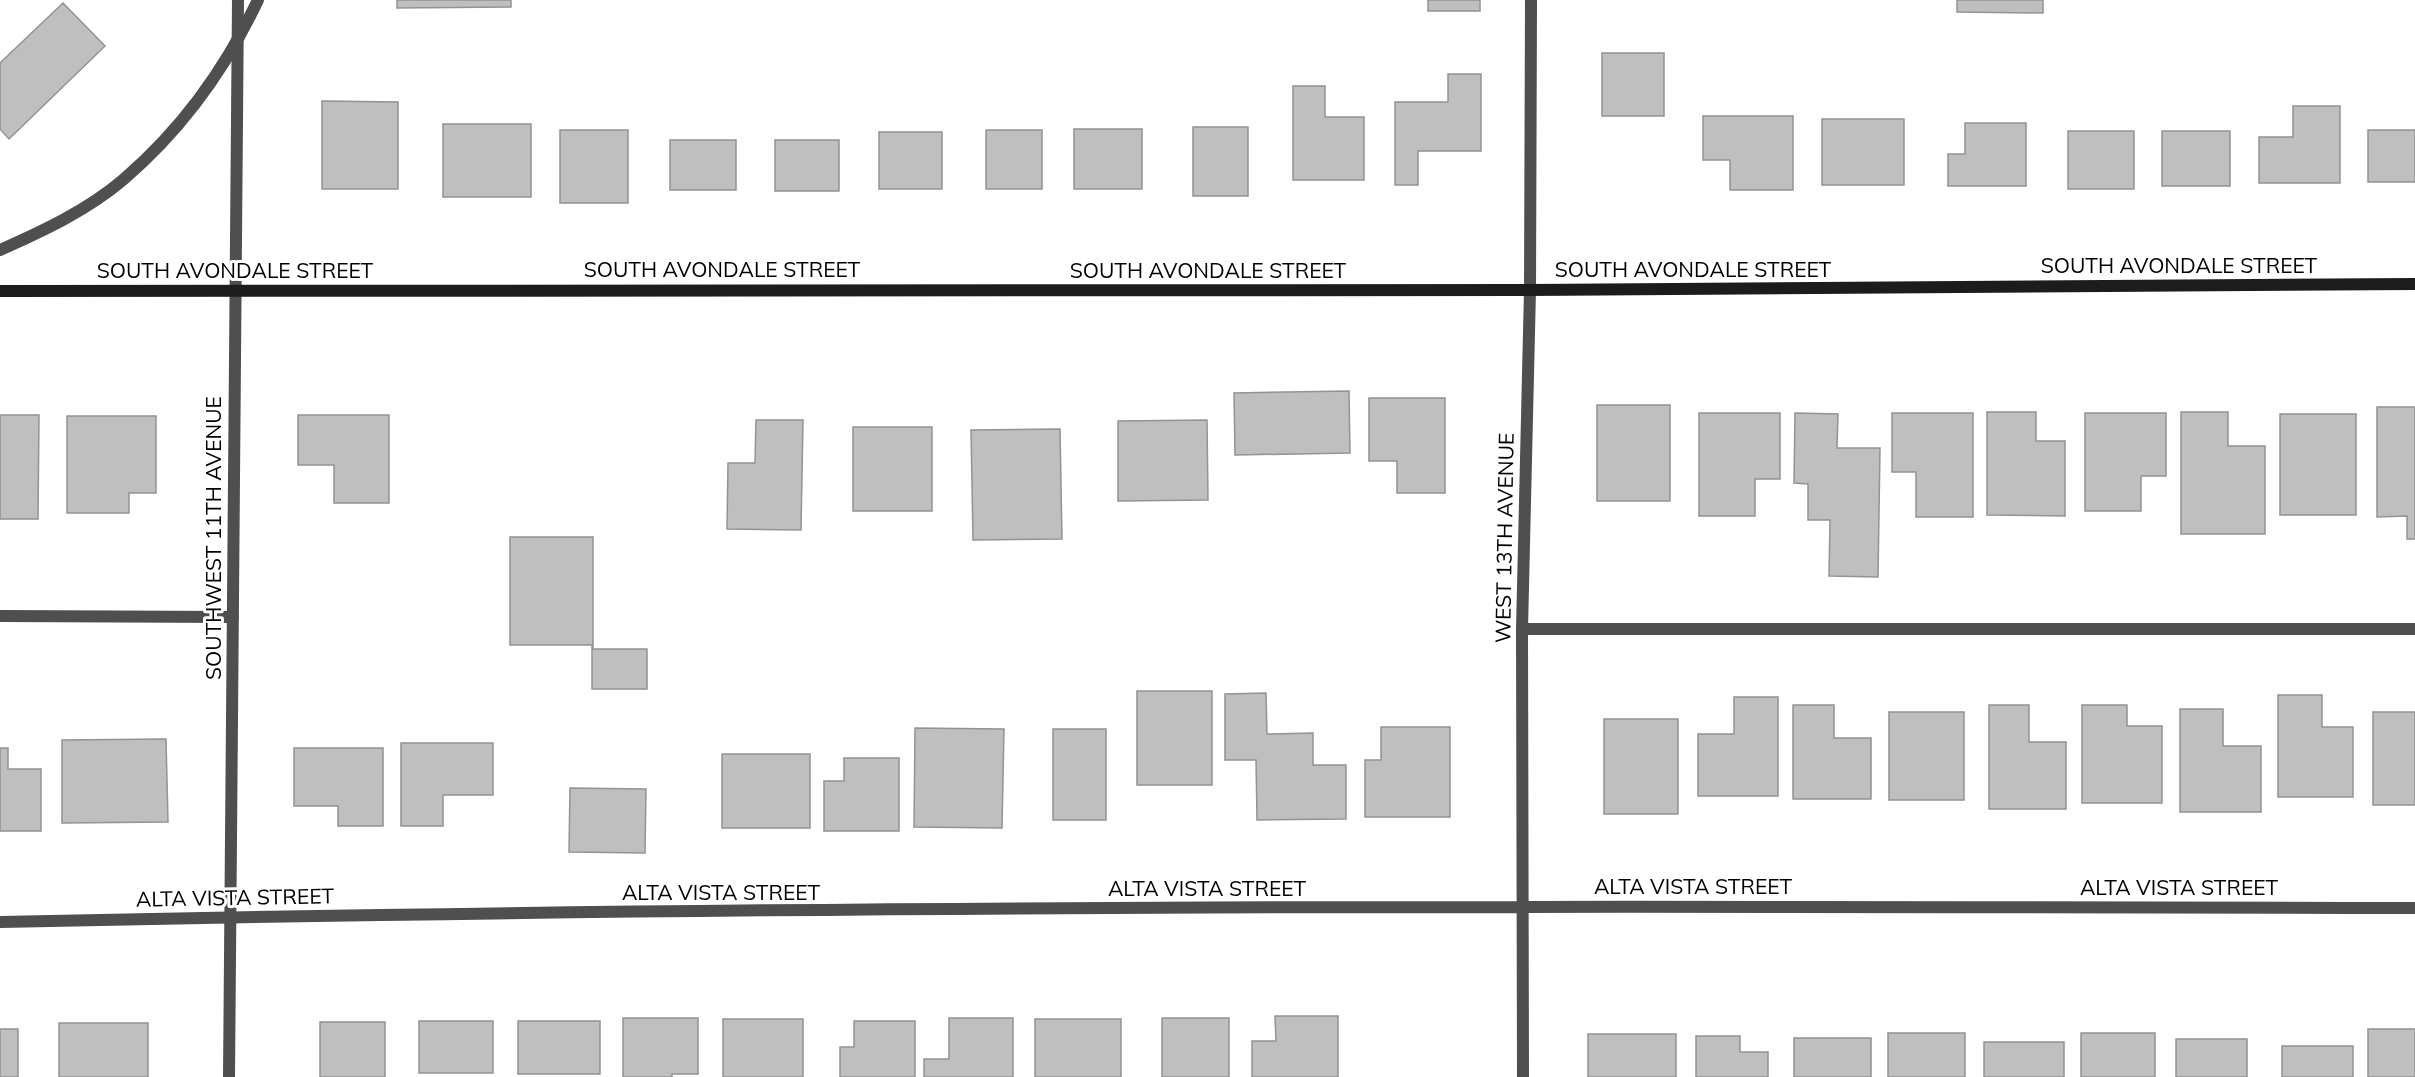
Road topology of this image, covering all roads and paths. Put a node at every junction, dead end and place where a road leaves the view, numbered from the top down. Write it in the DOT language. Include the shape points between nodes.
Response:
graph roads {
  1 [pos="238,0"];
  2 [pos="258,0"];
  3 [pos="1531,0"];
  4 [pos="237,45"];
  5 [pos="0,250"];
  6 [pos="2415,284"];
  7 [pos="236,290"];
  8 [pos="1530,290"];
  9 [pos="0,291"];
  10 [pos="0,616"];
  11 [pos="233,617"];
  12 [pos="1522,628"];
  13 [pos="2415,628"];
  14 [pos="1522,906"];
  15 [pos="2415,908"];
  16 [pos="231,917"];
  17 [pos="0,922"];
  18 [pos="229,1077"];
  19 [pos="1523,1077"];
  1 -- 4 [label="street, SOUTHWEST 11TH AVENUE"];
  2 -- 4 [label="street"];
  3 -- 8 [label="street, WEST 13TH AVENUE"];
  4 -- 5 [label="street" via="181,122 123,180 52,227"];
  4 -- 7 [label="street, SOUTHWEST 11TH AVENUE"];
  6 -- 8 [label="main road, SOUTH AVONDALE STREET"];
  7 -- 8 [label="main road, SOUTH AVONDALE STREET"];
  7 -- 9 [label="main road, SOUTH AVONDALE STREET"];
  7 -- 11 [label="street, SOUTHWEST 11TH AVENUE"];
  8 -- 12 [label="street, WEST 13TH AVENUE"];
  10 -- 11 [label="street"];
  11 -- 16 [label="street, SOUTHWEST 11TH AVENUE"];
  12 -- 13 [label="street"];
  12 -- 14 [label="street, WEST 13TH AVENUE"];
  14 -- 15 [label="street, ALTA VISTA STREET"];
  14 -- 16 [label="street, ALTA VISTA STREET"];
  14 -- 19 [label="street, WEST 13TH AVENUE"];
  16 -- 17 [label="street, ALTA VISTA STREET"];
  16 -- 18 [label="street, SOUTHWEST 11TH AVENUE"];
}
